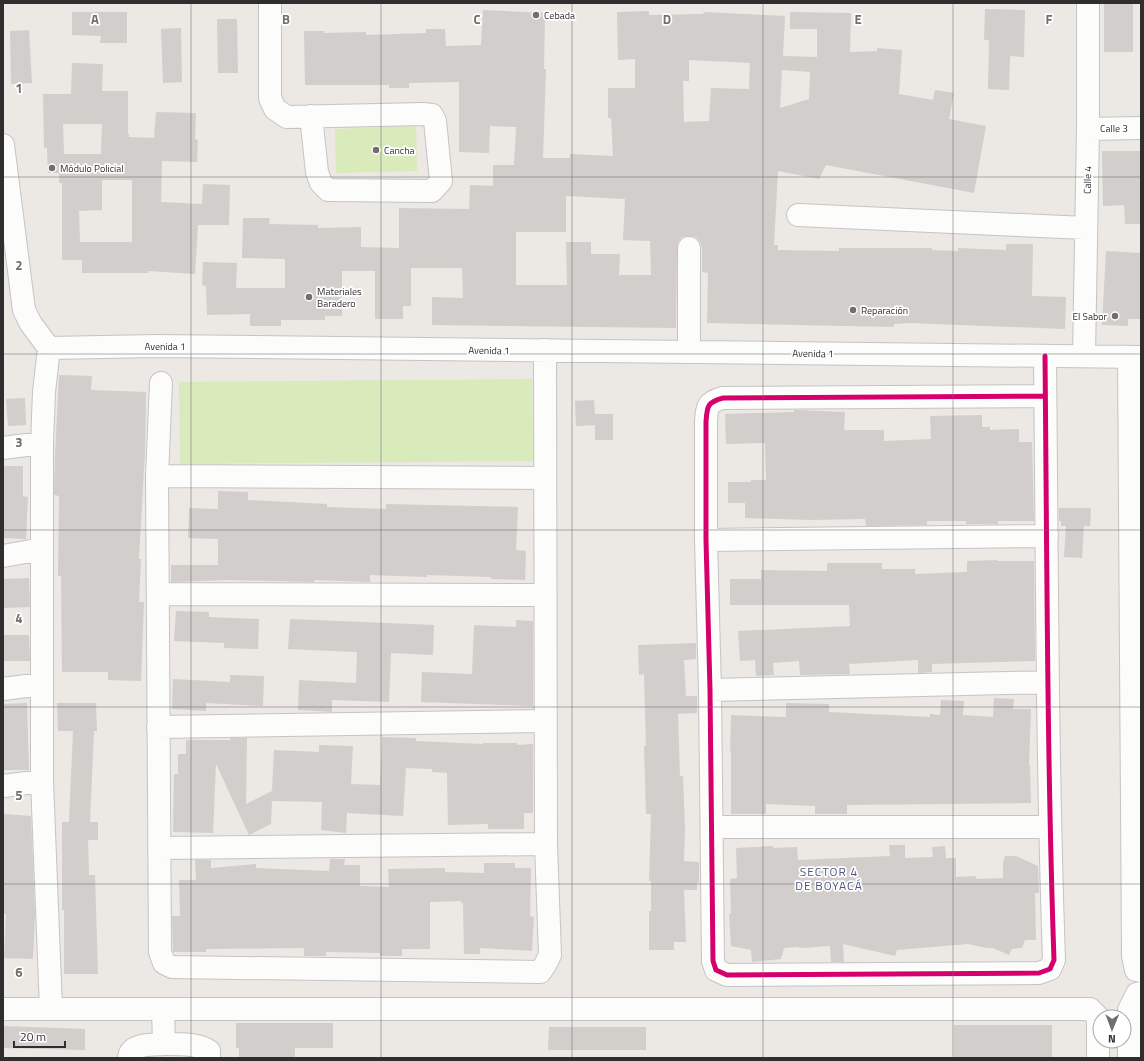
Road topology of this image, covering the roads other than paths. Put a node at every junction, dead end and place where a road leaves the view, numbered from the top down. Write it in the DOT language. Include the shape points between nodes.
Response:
graph roads {
  1 [pos="270,3"];
  2 [pos="1088,3"];
  3 [pos="311,116"];
  4 [pos="1088,128"];
  5 [pos="1141,128"];
  6 [pos="3,145"];
  7 [pos="798,215"];
  8 [pos="1085,228"];
  9 [pos="689,248"];
  10 [pos="49,348"];
  11 [pos="545,350"];
  12 [pos="689,352"];
  13 [pos="1045,356"];
  14 [pos="1084,356"];
  15 [pos="1135,357"];
  16 [pos="161,383"];
  17 [pos="1045,396"];
  18 [pos="42,443"];
  19 [pos="3,448"];
  20 [pos="157,476"];
  21 [pos="545,478"];
  22 [pos="1047,536"];
  23 [pos="706,540"];
  24 [pos="42,549"];
  25 [pos="3,556"];
  26 [pos="158,594"];
  27 [pos="545,595"];
  28 [pos="1048,682"];
  29 [pos="42,684"];
  30 [pos="3,689"];
  31 [pos="710,690"];
  32 [pos="1137,691"];
  33 [pos="546,721"];
  34 [pos="158,727"];
  35 [pos="42,782"];
  36 [pos="3,786"];
  37 [pos="712,827"];
  38 [pos="1049,827"];
  39 [pos="546,844"];
  40 [pos="160,848"];
  41 [pos="1141,971"];
  42 [pos="1141,993"];
  43 [pos="3,1009"];
  44 [pos="51,1009"];
  45 [pos="163,1009"];
  46 [pos="164,1044"];
  47 [pos="129,1058"];
  48 [pos="209,1058"];
  49 [pos="1098,1058"];
  50 [pos="1129,1058"];
  1 -- 3 [label="street" via="270,98 275,109 287,117"];
  2 -- 4 [label="street, Calle 4"];
  3 -- 3 [label="street" via="432,115 435,121 441,180 432,191 328,190 321,183 317,172"];
  4 -- 5 [label="street, Calle 3"];
  4 -- 8 [label="street, Calle 4"];
  6 -- 10 [label="street" via="24,310"];
  7 -- 8 [label="street"];
  8 -- 14 [label="street, Calle 4"];
  9 -- 12 [label="street"];
  10 -- 11 [label="street, Avenida 1" via="156,346"];
  10 -- 18 [label="street"];
  11 -- 12 [label="street, Avenida 1"];
  11 -- 21 [label="street"];
  12 -- 13 [label="street, Avenida 1"];
  13 -- 14 [label="street, Avenida 1"];
  13 -- 17 [label="street"];
  14 -- 15 [label="street, Avenida 1"];
  15 -- 32 [label="street"];
  16 -- 20 [label="street"];
  17 -- 22 [label="street"];
  17 -- 23 [label="street" via="723,398 713,401 707,409 706,422"];
  18 -- 19 [label="street"];
  18 -- 24 [label="street"];
  20 -- 21 [label="street"];
  20 -- 26 [label="street"];
  21 -- 27 [label="street"];
  22 -- 23 [label="street"];
  22 -- 28 [label="street"];
  23 -- 31 [label="street"];
  24 -- 25 [label="street"];
  24 -- 29 [label="street"];
  26 -- 27 [label="street"];
  26 -- 34 [label="street"];
  27 -- 33 [label="street"];
  28 -- 31 [label="street"];
  28 -- 38 [label="street"];
  29 -- 30 [label="street"];
  29 -- 35 [label="street"];
  31 -- 37 [label="street"];
  32 -- 41 [label="street" via="1133,956 1136,970"];
  33 -- 34 [label="street"];
  33 -- 39 [label="street"];
  34 -- 40 [label="street"];
  35 -- 36 [label="street"];
  35 -- 44 [label="street"];
  37 -- 38 [label="street"];
  37 -- 38 [label="street" via="713,961 716,970 727,975 1039,973 1050,970 1054,960"];
  39 -- 40 [label="street"];
  39 -- 40 [label="street" via="550,955 540,972 172,967 164,963 160,952"];
  42 -- 50 [label="street" via="1137,994 1129,1010"];
  43 -- 44 [label="street"];
  44 -- 45 [label="street"];
  45 -- 46 [label="street"];
  45 -- 49 [label="street" via="1090,1009 1098,1017"];
  46 -- 47 [label="street" via="134,1049"];
  46 -- 48 [label="street" via="194,1045 209,1051"];
}
